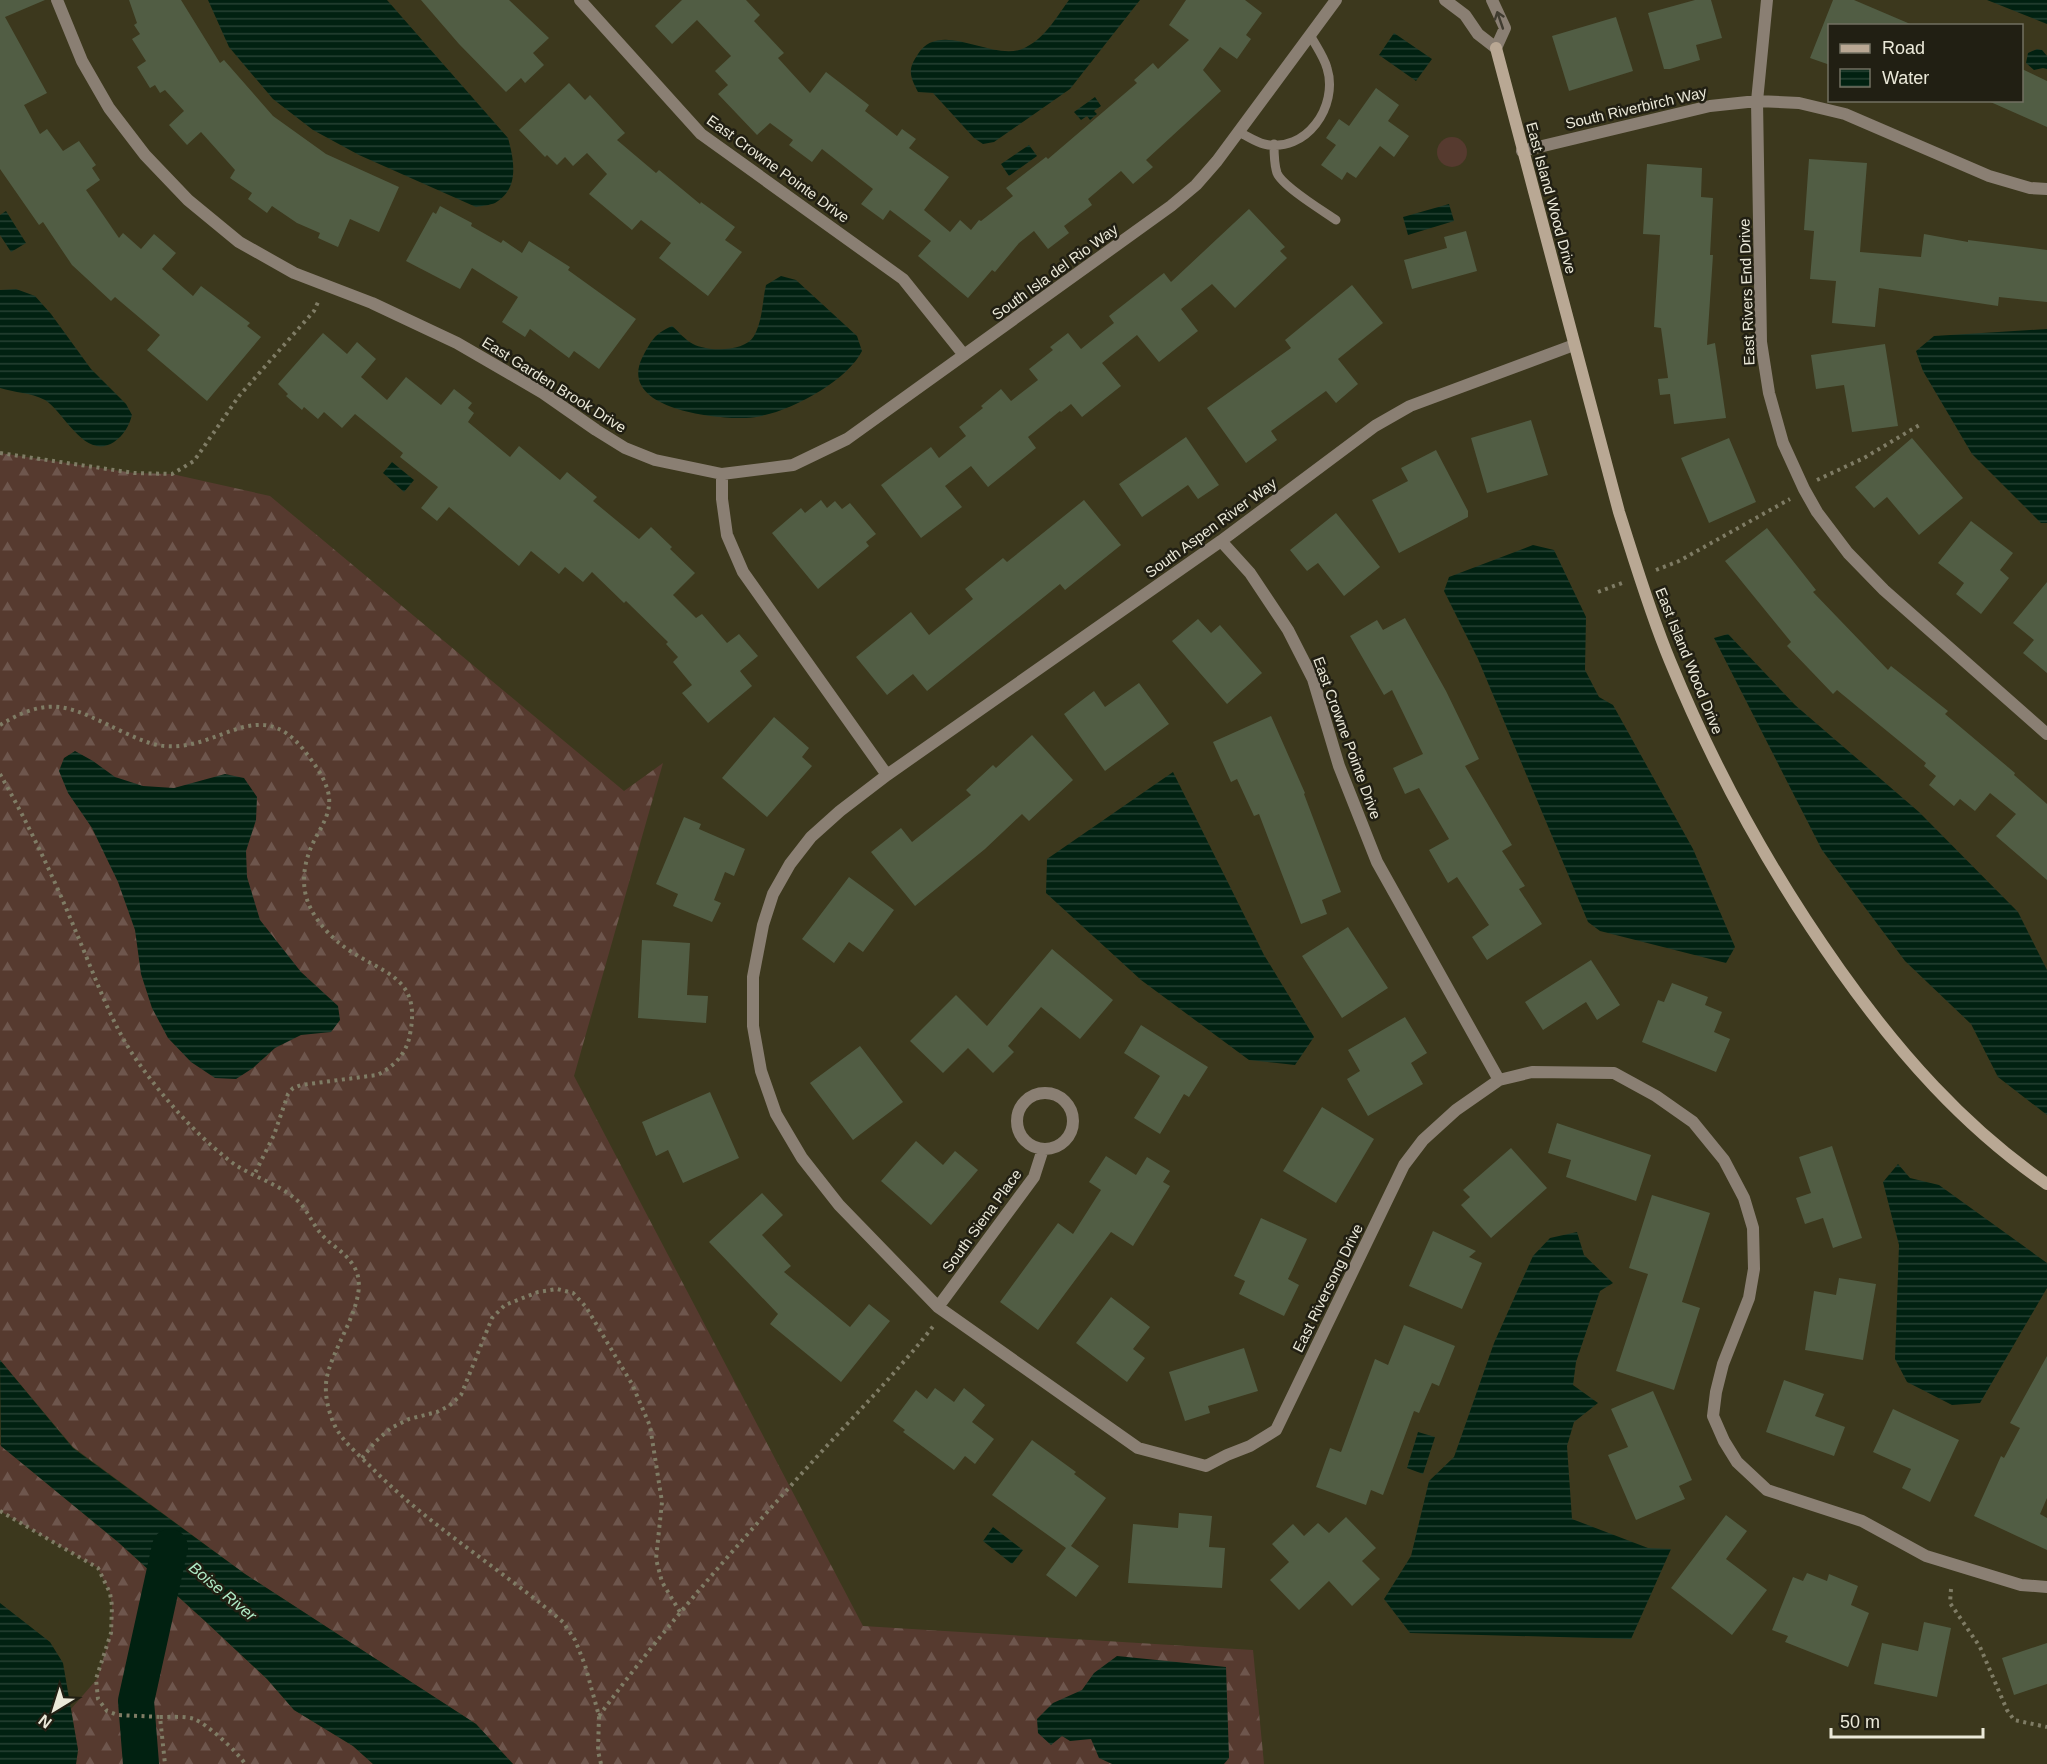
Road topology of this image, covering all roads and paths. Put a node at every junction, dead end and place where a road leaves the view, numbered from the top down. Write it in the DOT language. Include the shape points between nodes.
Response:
graph roads {
  1 [pos="57,0"];
  2 [pos="580,0"];
  3 [pos="1336,0"];
  4 [pos="1445,0"];
  5 [pos="1492,0"];
  6 [pos="1767,0"];
  7 [pos="1310,35"];
  8 [pos="1496,48"];
  9 [pos="1756,101"];
  10 [pos="1238,132"];
  11 [pos="1274,144"];
  12 [pos="1522,151"];
  13 [pos="2047,189"];
  14 [pos="1336,220"];
  15 [pos="326,285"];
  16 [pos="1574,345"];
  17 [pos="964,355"];
  18 [pos="1921,424"];
  19 [pos="0,453"];
  20 [pos="722,474"];
  21 [pos="1817,480"];
  22 [pos="1790,499"];
  23 [pos="1221,541"];
  24 [pos="1656,570"];
  25 [pos="1622,583"];
  26 [pos="1598,592"];
  27 [pos="0,724"];
  28 [pos="2047,734"];
  29 [pos="0,774"];
  30 [pos="887,775"];
  31 [pos="1499,1080"];
  32 [pos="1043,1149"];
  33 [pos="254,1175"];
  34 [pos="2047,1184"];
  35 [pos="942,1309"];
  36 [pos="362,1458"];
  37 [pos="0,1511"];
  38 [pos="2047,1587"];
  39 [pos="1951,1589"];
  40 [pos="680,1612"];
  41 [pos="160,1716"];
  42 [pos="599,1716"];
  43 [pos="2047,1727"];
  44 [pos="165,1764"];
  45 [pos="245,1764"];
  46 [pos="602,1764"];
  1 -- 15 [label="street, East Garden Brook Drive" via="109,108 145,155 188,200 239,242 294,273"];
  2 -- 17 [label="street, East Crowne Pointe Drive" via="701,134 903,279"];
  3 -- 7 [label="street, South Isla del Rio Way"];
  4 -- 8 [label="street"];
  8 -- 5 [label="street, East Island Wood Drive, one-way" via="1505,28"];
  6 -- 9 [label="street, East Rivers End Drive"];
  7 -- 10 [label="street, South Isla del Rio Way"];
  7 -- 11 [label="lane" via="1327,69 1328,104 1308,132 1296,140"];
  8 -- 12 [label="street, East Island Wood Drive"];
  9 -- 12 [label="street, South Riverbirch Way" via="1710,106"];
  9 -- 13 [label="street, South Riverbirch Way" via="1799,104 1845,114 1989,176"];
  9 -- 28 [label="street, East Rivers End Drive" via="1764,368 1783,443 1804,489 1832,533 1884,590"];
  10 -- 11 [label="lane" via="1263,144"];
  10 -- 17 [label="street, South Isla del Rio Way" via="1196,185 1171,206"];
  11 -- 14 [label="lane" via="1278,176"];
  12 -- 16 [label="street, East Island Wood Drive"];
  15 -- 19 [label="path" via="314,311 239,396 194,460 172,474 134,473"];
  15 -- 20 [label="street, East Garden Brook Drive" via="458,343 625,448 655,460"];
  16 -- 23 [label="street, South Aspen River Way" via="1410,406 1375,426"];
  16 -- 34 [label="street, East Island Wood Drive" via="1619,512 1670,660 1736,802 1774,870 1816,936 1912,1063 1967,1120"];
  17 -- 20 [label="street, South Isla del Rio Way" via="847,439 793,465"];
  18 -- 21 [label="path"];
  20 -- 30 [label="street" via="727,535 743,572"];
  22 -- 24 [label="path"];
  23 -- 30 [label="street, South Aspen River Way"];
  23 -- 31 [label="street, East Crowne Pointe Drive" via="1250,573 1288,630 1313,679 1339,766 1377,862"];
  25 -- 26 [label="path"];
  27 -- 33 [label="path" via="32,709 72,708 144,742 167,746 206,741 258,724 273,725 303,749 323,778 329,808 307,856 304,873 310,909 344,947 393,975 405,989 412,1005 410,1037 397,1062 377,1075 293,1088"];
  29 -- 33 [label="path" via="27,821 110,1013 138,1064 185,1120 235,1164"];
  30 -- 35 [label="street, East Riversong Drive" via="812,837 773,894 753,977 753,1026 761,1071 776,1114 802,1158 839,1205"];
  31 -- 35 [label="street, East Riversong Drive" via="1456,1110 1404,1164 1276,1430 1206,1466 1138,1449"];
  31 -- 38 [label="street, East Riversong Drive" via="1532,1072 1614,1074 1656,1096 1693,1122 1724,1160 1744,1198 1753,1228 1754,1269 1749,1298 1716,1392 1713,1416 1737,1462 1767,1490 1862,1521 1926,1556 2021,1585"];
  32 -- 32 [label="street" via="1061,1144 1073,1124 1067,1103 1047,1093 1028,1099 1017,1120 1018,1130 1027,1142"];
  32 -- 35 [label="street, South Siena Place" via="1034,1177"];
  33 -- 36 [label="path" via="298,1201 320,1233 356,1268 359,1281 355,1306 330,1363 326,1382 335,1427"];
  35 -- 40 [label="path" via="917,1347"];
  36 -- 40 [label="path" via="391,1428 437,1412 461,1395 492,1318 505,1305 538,1292 557,1289 573,1293 586,1307 632,1384 650,1426 662,1502 656,1559 662,1582"];
  36 -- 42 [label="path" via="394,1491 563,1622 585,1665"];
  37 -- 41 [label="path" via="98,1568 112,1606 111,1633 96,1679 98,1699 107,1711 118,1715"];
  39 -- 43 [label="path" via="1950,1603 1980,1647 2007,1710 2014,1719"];
  40 -- 42 [label="path"];
  41 -- 44 [label="path"];
  41 -- 45 [label="path" via="195,1719 227,1743"];
  42 -- 46 [label="path" via="598,1750"];
}
